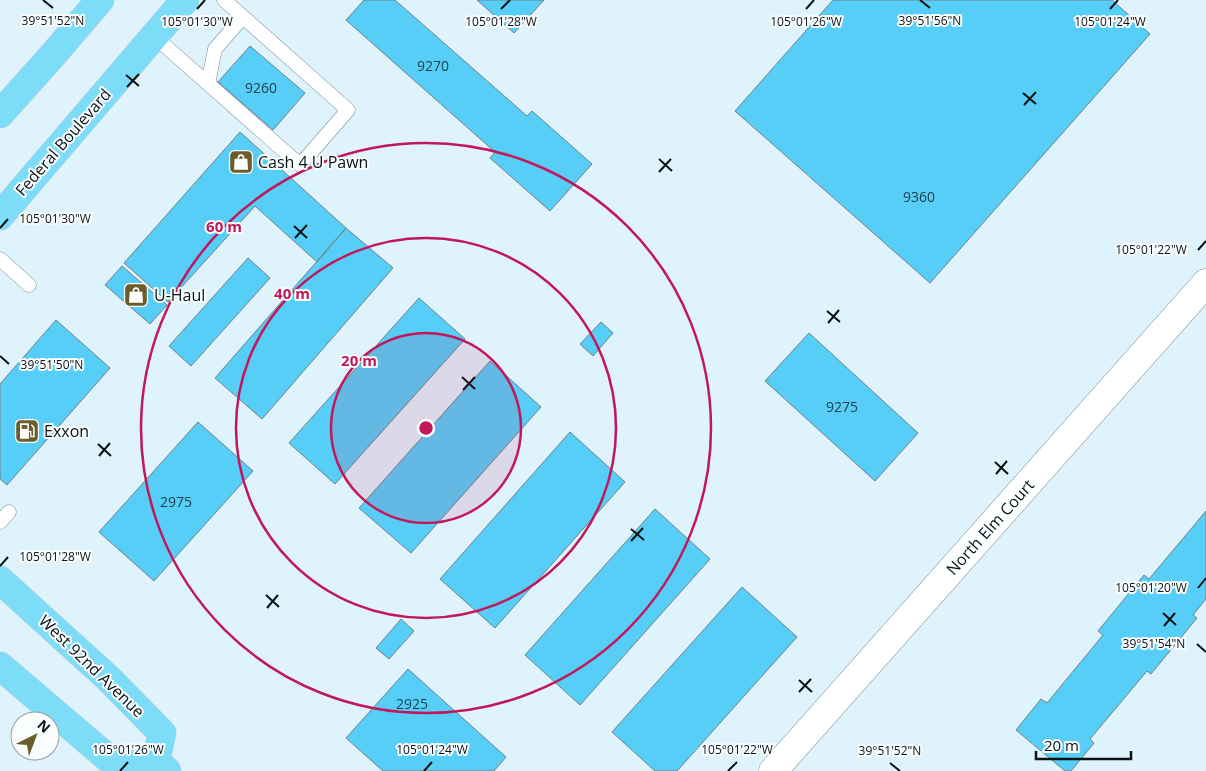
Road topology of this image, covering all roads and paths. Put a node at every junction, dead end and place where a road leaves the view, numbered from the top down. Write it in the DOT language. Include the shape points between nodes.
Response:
graph roads {
  1 [pos="100,0"];
  2 [pos="185,0"];
  3 [pos="224,0"];
  4 [pos="243,17"];
  5 [pos="154,36"];
  6 [pos="208,84"];
  7 [pos="0,114"];
  8 [pos="0,216"];
  9 [pos="0,259"];
  10 [pos="1206,283"];
  11 [pos="28,285"];
  12 [pos="0,580"];
  13 [pos="0,666"];
  14 [pos="161,766"];
  15 [pos="774,771"];
  1 -- 7 [label="main road"];
  2 -- 5 [label="main road, Federal Boulevard"];
  3 -- 4 [label="lane"];
  4 -- 6 [label="lane" via="215,49"];
  4 -- 6 [label="lane" via="348,110 300,165"];
  5 -- 6 [label="lane"];
  5 -- 8 [label="main road, Federal Boulevard"];
  9 -- 11 [label="lane"];
  10 -- 15 [label="street, North Elm Court"];
  12 -- 14 [label="main road, West 92nd Avenue" via="109,679 162,733"];
  13 -- 14 [label="main road, West 92nd Avenue" via="116,765"];
}
